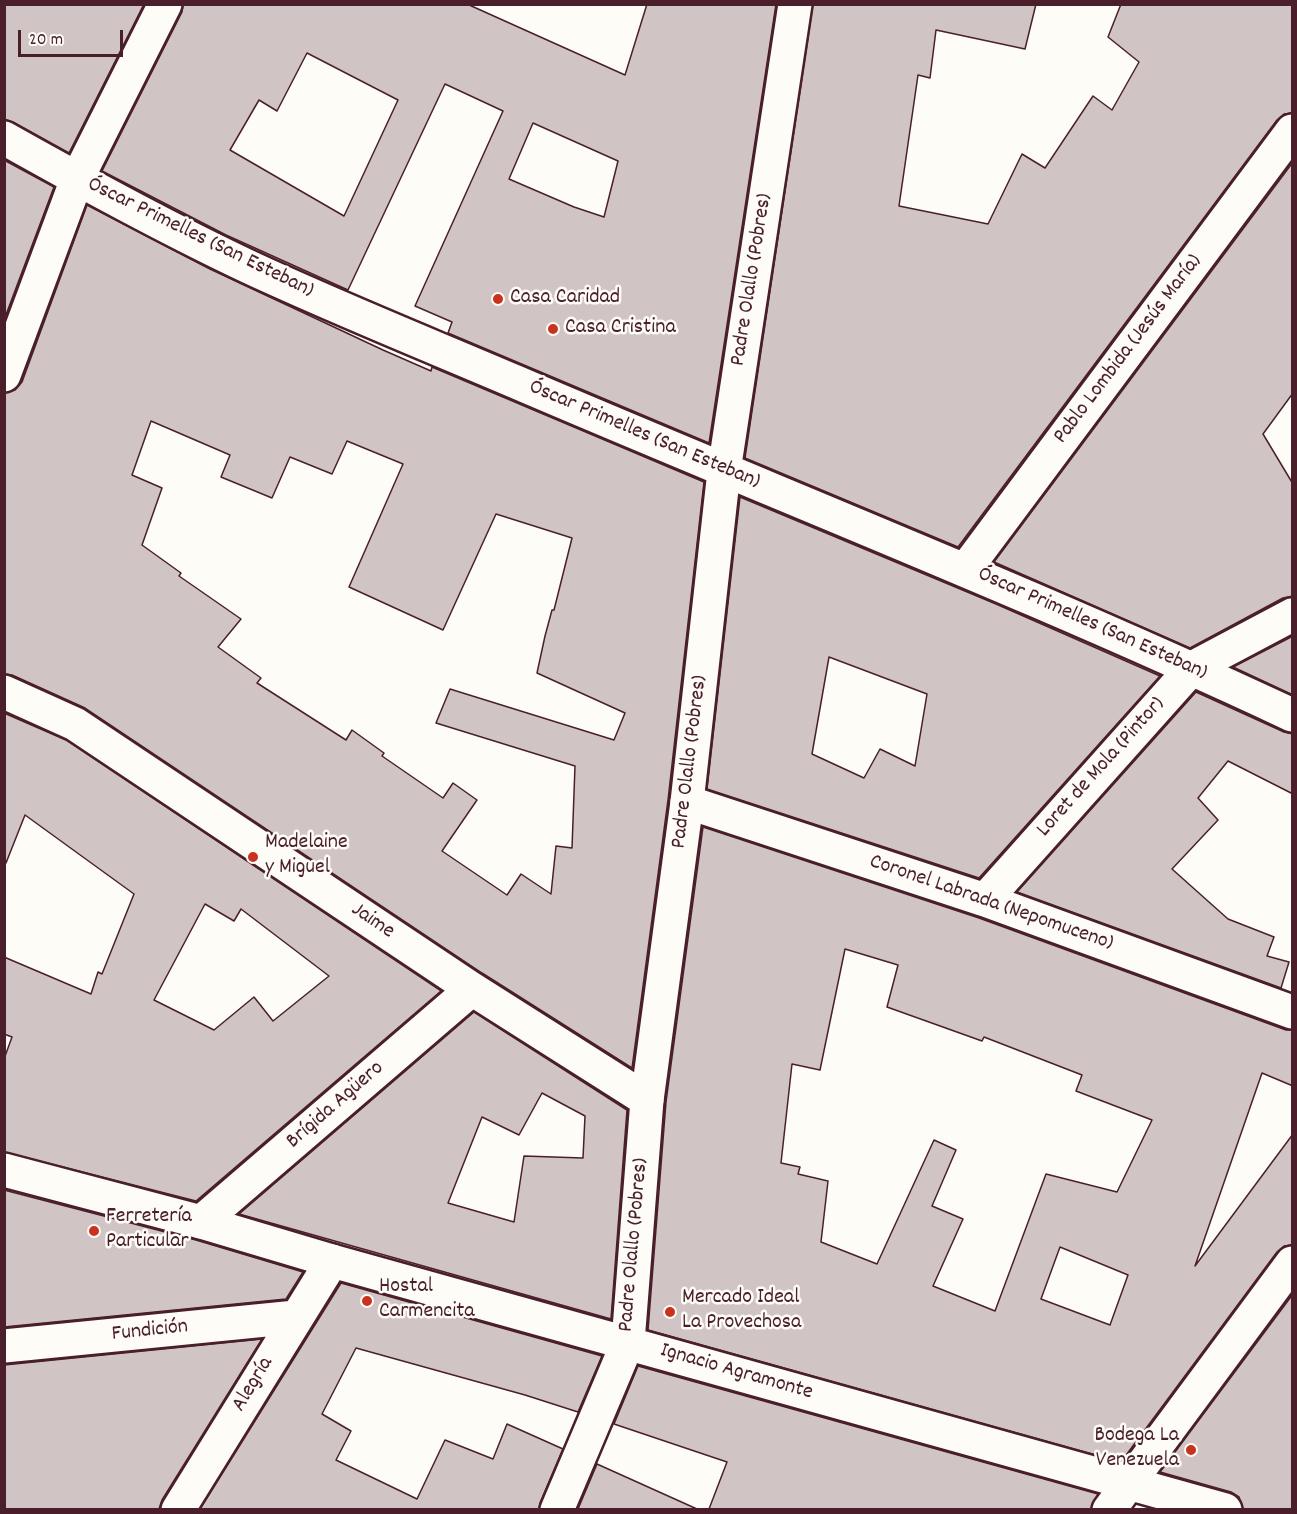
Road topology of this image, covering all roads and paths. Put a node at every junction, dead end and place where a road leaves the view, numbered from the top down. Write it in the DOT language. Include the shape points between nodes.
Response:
graph roads {
  1 [pos="165,4"];
  2 [pos="795,4"];
  3 [pos="1293,131"];
  4 [pos="4,138"];
  5 [pos="77,179"];
  6 [pos="4,375"];
  7 [pos="724,471"];
  8 [pos="965,570"];
  9 [pos="1293,615"];
  10 [pos="1192,668"];
  11 [pos="4,692"];
  12 [pos="1293,715"];
  13 [pos="687,802"];
  14 [pos="985,900"];
  15 [pos="472,989"];
  16 [pos="1293,1012"];
  17 [pos="647,1100"];
  18 [pos="4,1170"];
  19 [pos="201,1222"];
  20 [pos="332,1261"];
  21 [pos="1293,1263"];
  22 [pos="296,1317"];
  23 [pos="628,1342"];
  24 [pos="4,1346"];
  25 [pos="1130,1483"];
  26 [pos="178,1509"];
  27 [pos="557,1509"];
  28 [pos="1109,1509"];
  29 [pos="1225,1509"];
  1 -- 5 [label="main road"];
  2 -- 7 [label="main road, Padre Olallo (Pobres)"];
  3 -- 8 [label="main road, Pablo Lombida (Jesús María)"];
  4 -- 5 [label="main road, Óscar Primelles (San Esteban)"];
  5 -- 6 [label="main road"];
  5 -- 7 [label="main road, Óscar Primelles (San Esteban)" via="248,267"];
  7 -- 8 [label="main road, Óscar Primelles (San Esteban)"];
  7 -- 13 [label="main road, Padre Olallo (Pobres)"];
  8 -- 10 [label="main road, Óscar Primelles (San Esteban)"];
  9 -- 10 [label="main road, Loret de Mola (Pintor)"];
  10 -- 12 [label="main road, Óscar Primelles (San Esteban)"];
  10 -- 14 [label="main road, Loret de Mola (Pintor)"];
  11 -- 15 [label="main road, Jaime" via="75,724"];
  13 -- 14 [label="main road, Coronel Labrada (Nepomuceno)"];
  13 -- 17 [label="main road, Padre Olallo (Pobres)"];
  14 -- 16 [label="main road, Coronel Labrada (Nepomuceno)"];
  15 -- 17 [label="main road, Jaime"];
  15 -- 19 [label="main road, Brígida Agüero"];
  17 -- 23 [label="main road, Padre Olallo (Pobres)"];
  18 -- 19 [label="main road, Ignacio Agramonte"];
  19 -- 20 [label="main road, Ignacio Agramonte"];
  20 -- 22 [label="main road, Alegría"];
  20 -- 23 [label="main road, Ignacio Agramonte"];
  21 -- 25 [label="main road"];
  22 -- 24 [label="main road, Fundición"];
  22 -- 26 [label="main road, Alegría"];
  23 -- 25 [label="main road, Ignacio Agramonte"];
  23 -- 27 [label="main road, Padre Olallo (Pobres)"];
  25 -- 28 [label="main road"];
  25 -- 29 [label="main road, Ignacio Agramonte"];
}
